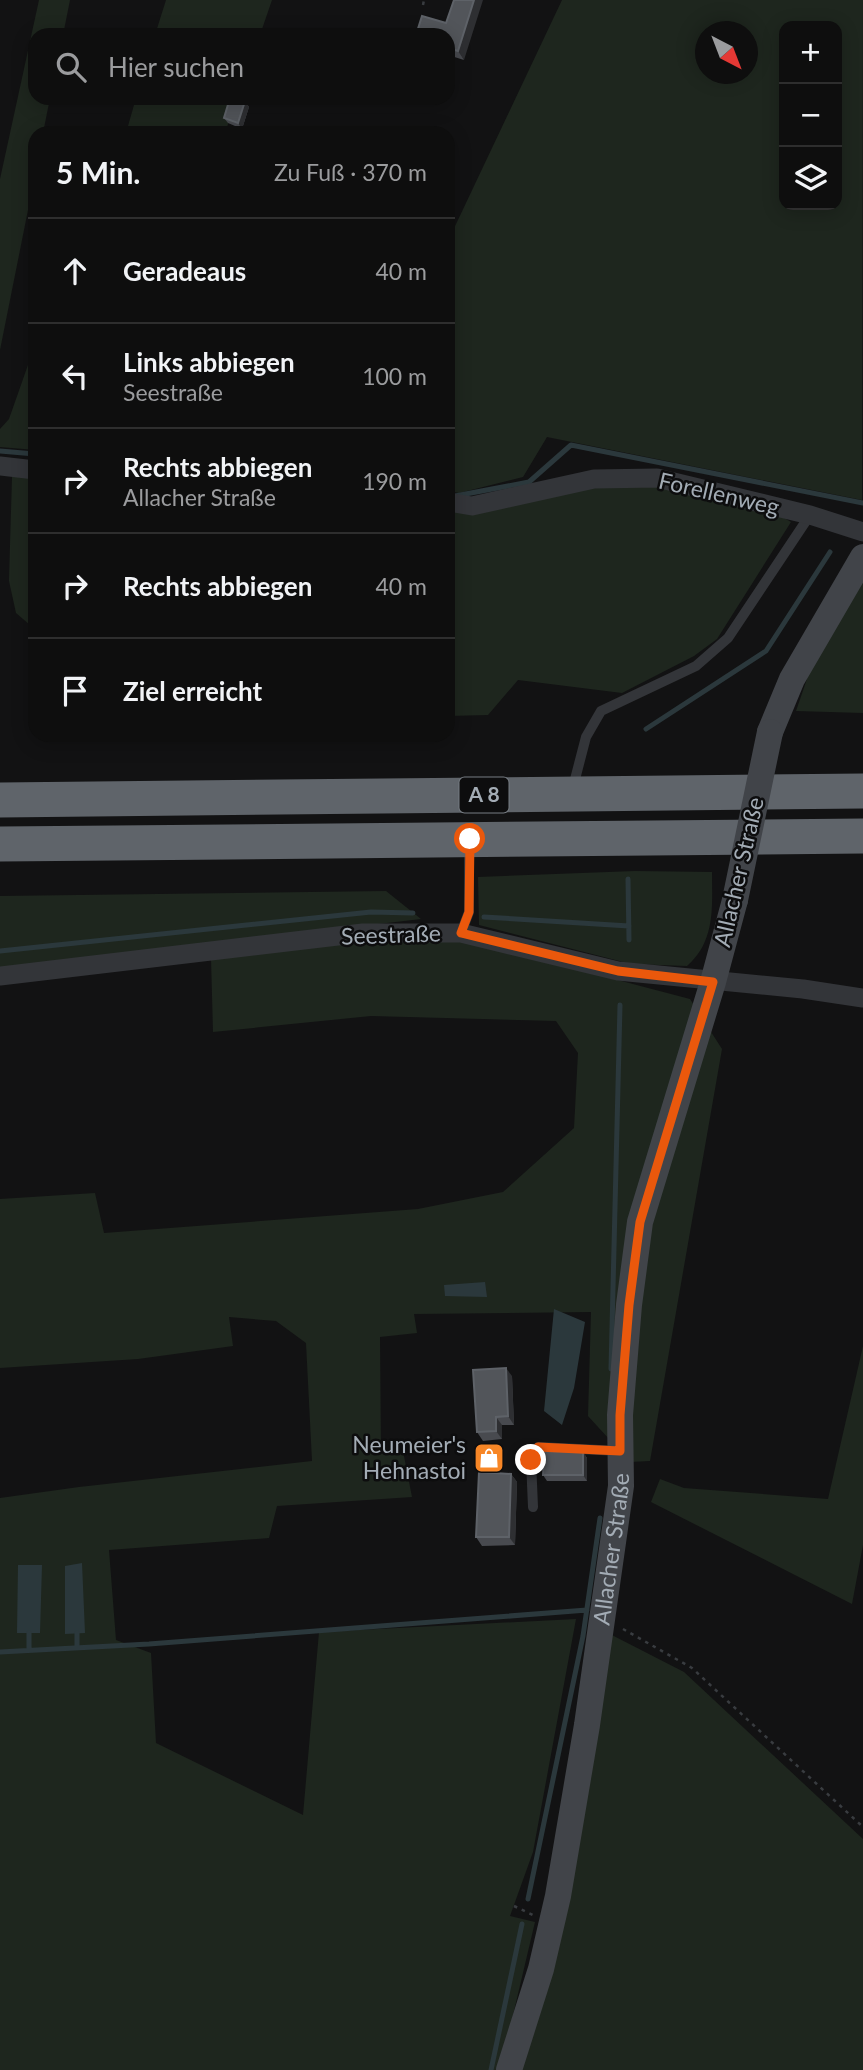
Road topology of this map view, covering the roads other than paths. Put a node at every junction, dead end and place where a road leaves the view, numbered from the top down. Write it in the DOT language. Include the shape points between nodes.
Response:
graph roads {
  1 [pos="0,466"];
  2 [pos="28,469"];
  3 [pos="455,503"];
  4 [pos="810,515"];
  5 [pos="863,532"];
  6 [pos="863,557"];
  7 [pos="863,791"];
  8 [pos="572,794"];
  9 [pos="0,800"];
  10 [pos="863,835"];
  11 [pos="470,839"];
  12 [pos="0,844"];
  13 [pos="461,933"];
  14 [pos="0,976"];
  15 [pos="713,982"];
  16 [pos="863,998"];
  17 [pos="620,1451"];
  18 [pos="533,1507"];
  19 [pos="509,2070"];
  1 -- 2 [label="street"];
  3 -- 4 [label="street, Forellenweg" via="472,506 594,479 657,478"];
  4 -- 5 [label="street, Forellenweg"];
  4 -- 8 [label="lane" via="728,638 696,666 601,711 586,737"];
  6 -- 15 [label="street, Allacher Straße, bridge" via="792,679 770,732"];
  7 -- 8 [label="highway, A 8"];
  8 -- 9 [label="highway, A 8"];
  10 -- 11 [label="highway, A 8"];
  11 -- 12 [label="highway, A 8"];
  11 -- 13 [label="lane" via="469,912"];
  13 -- 14 [label="street, Seestraße" via="363,933"];
  13 -- 15 [label="street, Seestraße" via="618,971"];
  15 -- 16 [label="street, Seestraße"];
  15 -- 17 [label="street, Allacher Straße" via="640,1222"];
  17 -- 18 [label="lane" via="538,1447 531,1460"];
  17 -- 19 [label="street, Allacher Straße" via="621,1486 558,1896"];
}
